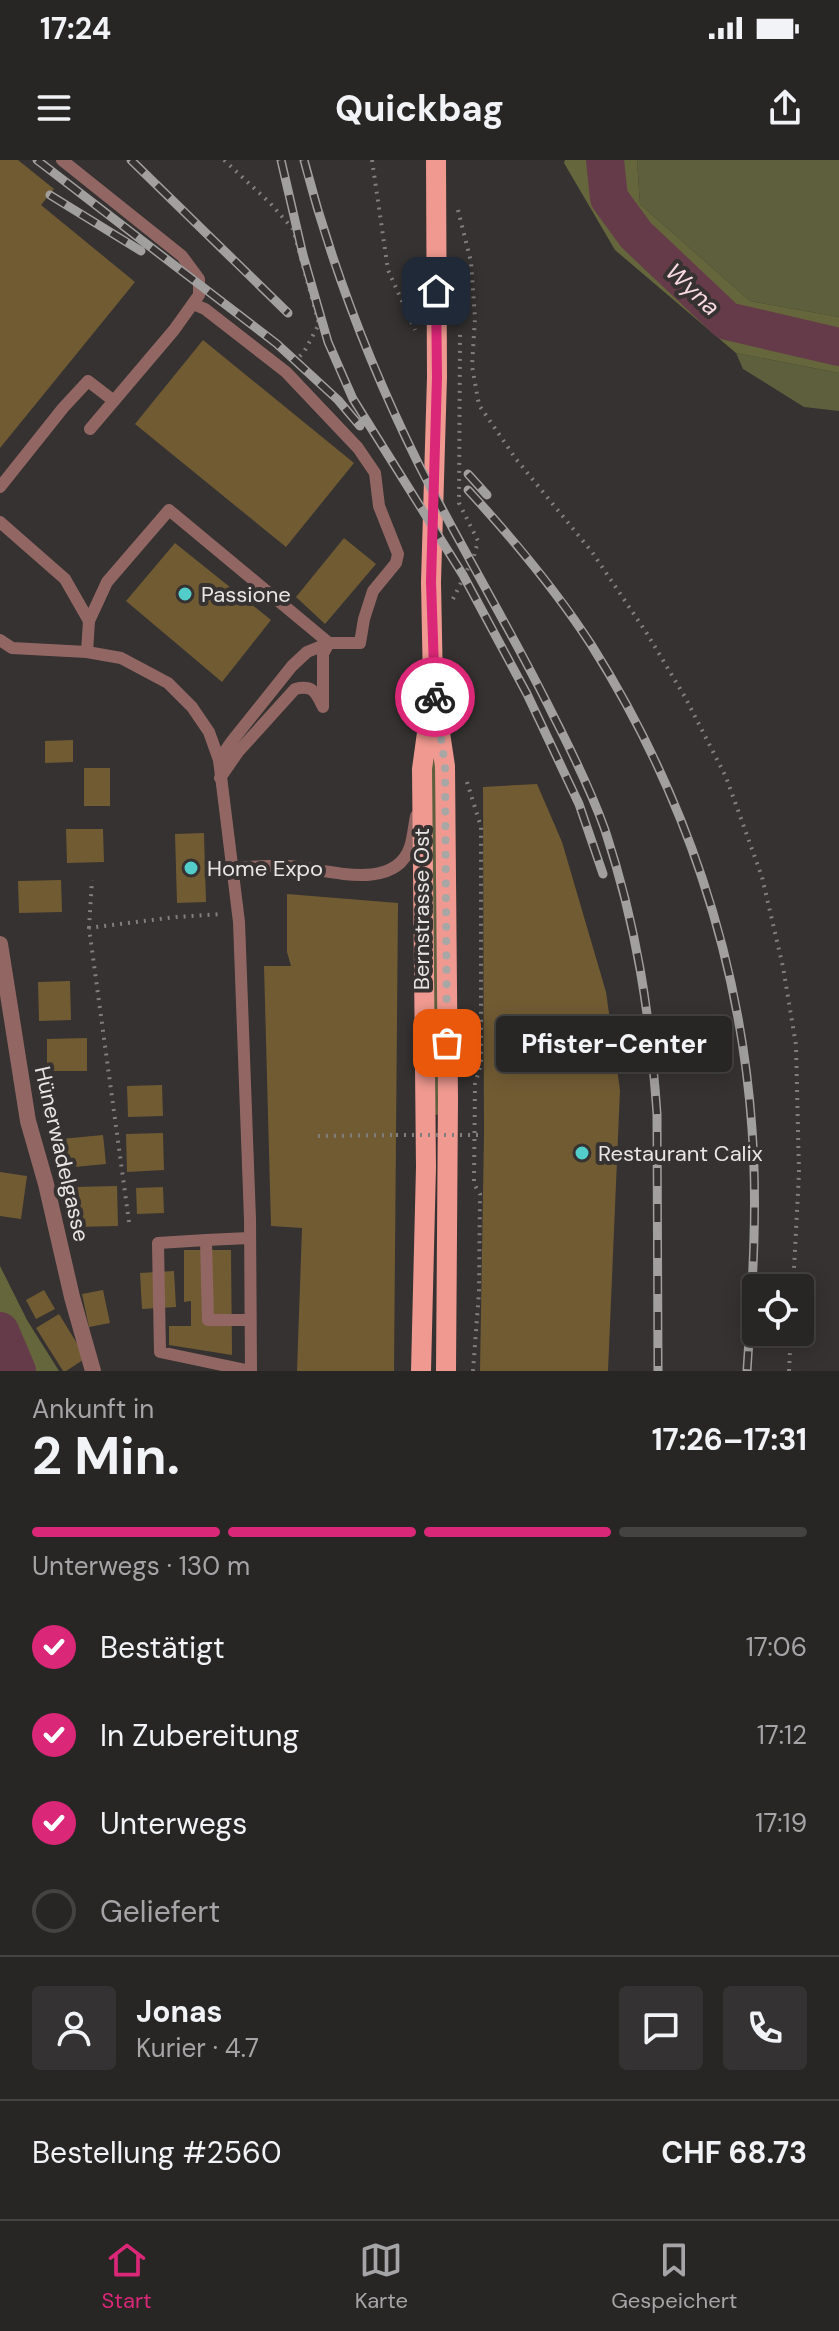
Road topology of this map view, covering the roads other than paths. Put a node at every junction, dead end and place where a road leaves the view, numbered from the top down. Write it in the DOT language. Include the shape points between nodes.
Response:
graph roads {
  1 [pos="62,160"];
  2 [pos="436,160"];
  3 [pos="196,300"];
  4 [pos="114,401"];
  5 [pos="90,429"];
  6 [pos="0,487"];
  7 [pos="0,522"];
  8 [pos="89,621"];
  9 [pos="0,640"];
  10 [pos="329,643"];
  11 [pos="87,652"];
  12 [pos="433,687"];
  13 [pos="219,760"];
  14 [pos="220,778"];
  15 [pos="422,789"];
  16 [pos="233,868"];
  17 [pos="0,944"];
  18 [pos="249,1238"];
  19 [pos="206,1240"];
  20 [pos="250,1320"];
  21 [pos="93,1371"];
  22 [pos="251,1371"];
  23 [pos="421,1371"];
  24 [pos="446,1371"];
  1 -- 3 [label="lane" via="182,256 199,279"];
  2 -- 12 [label="main road, Bernstrasse Ost"];
  3 -- 4 [label="lane"];
  3 -- 10 [label="lane" via="286,372 375,473 396,563 373,591 360,643"];
  4 -- 5 [label="lane"];
  4 -- 6 [label="lane" via="88,381"];
  7 -- 8 [label="lane" via="65,579"];
  8 -- 10 [label="lane" via="107,582 169,510"];
  8 -- 11 [label="lane"];
  9 -- 11 [label="lane" via="12,648"];
  10 -- 13 [label="lane" via="292,666"];
  10 -- 14 [label="lane" via="323,654 324,709 311,689 295,689"];
  11 -- 13 [label="lane" via="121,658 168,683 209,732"];
  12 -- 15 [label="main road, Bernstrasse Ost"];
  12 -- 24 [label="main road, Bernstrasse Ost" via="445,766"];
  13 -- 14 [label="lane"];
  14 -- 16 [label="lane"];
  15 -- 16 [label="lane" via="409,850 378,875 289,866"];
  15 -- 23 [label="main road, Bernstrasse Ost" via="426,1167"];
  16 -- 18 [label="lane"];
  17 -- 21 [label="street, Hünerwadelgasse" via="28,1121"];
  18 -- 19 [label="lane"];
  18 -- 20 [label="lane"];
  19 -- 20 [label="lane" via="208,1320"];
  19 -- 22 [label="lane" via="158,1243 160,1352"];
  20 -- 22 [label="lane"];
}
